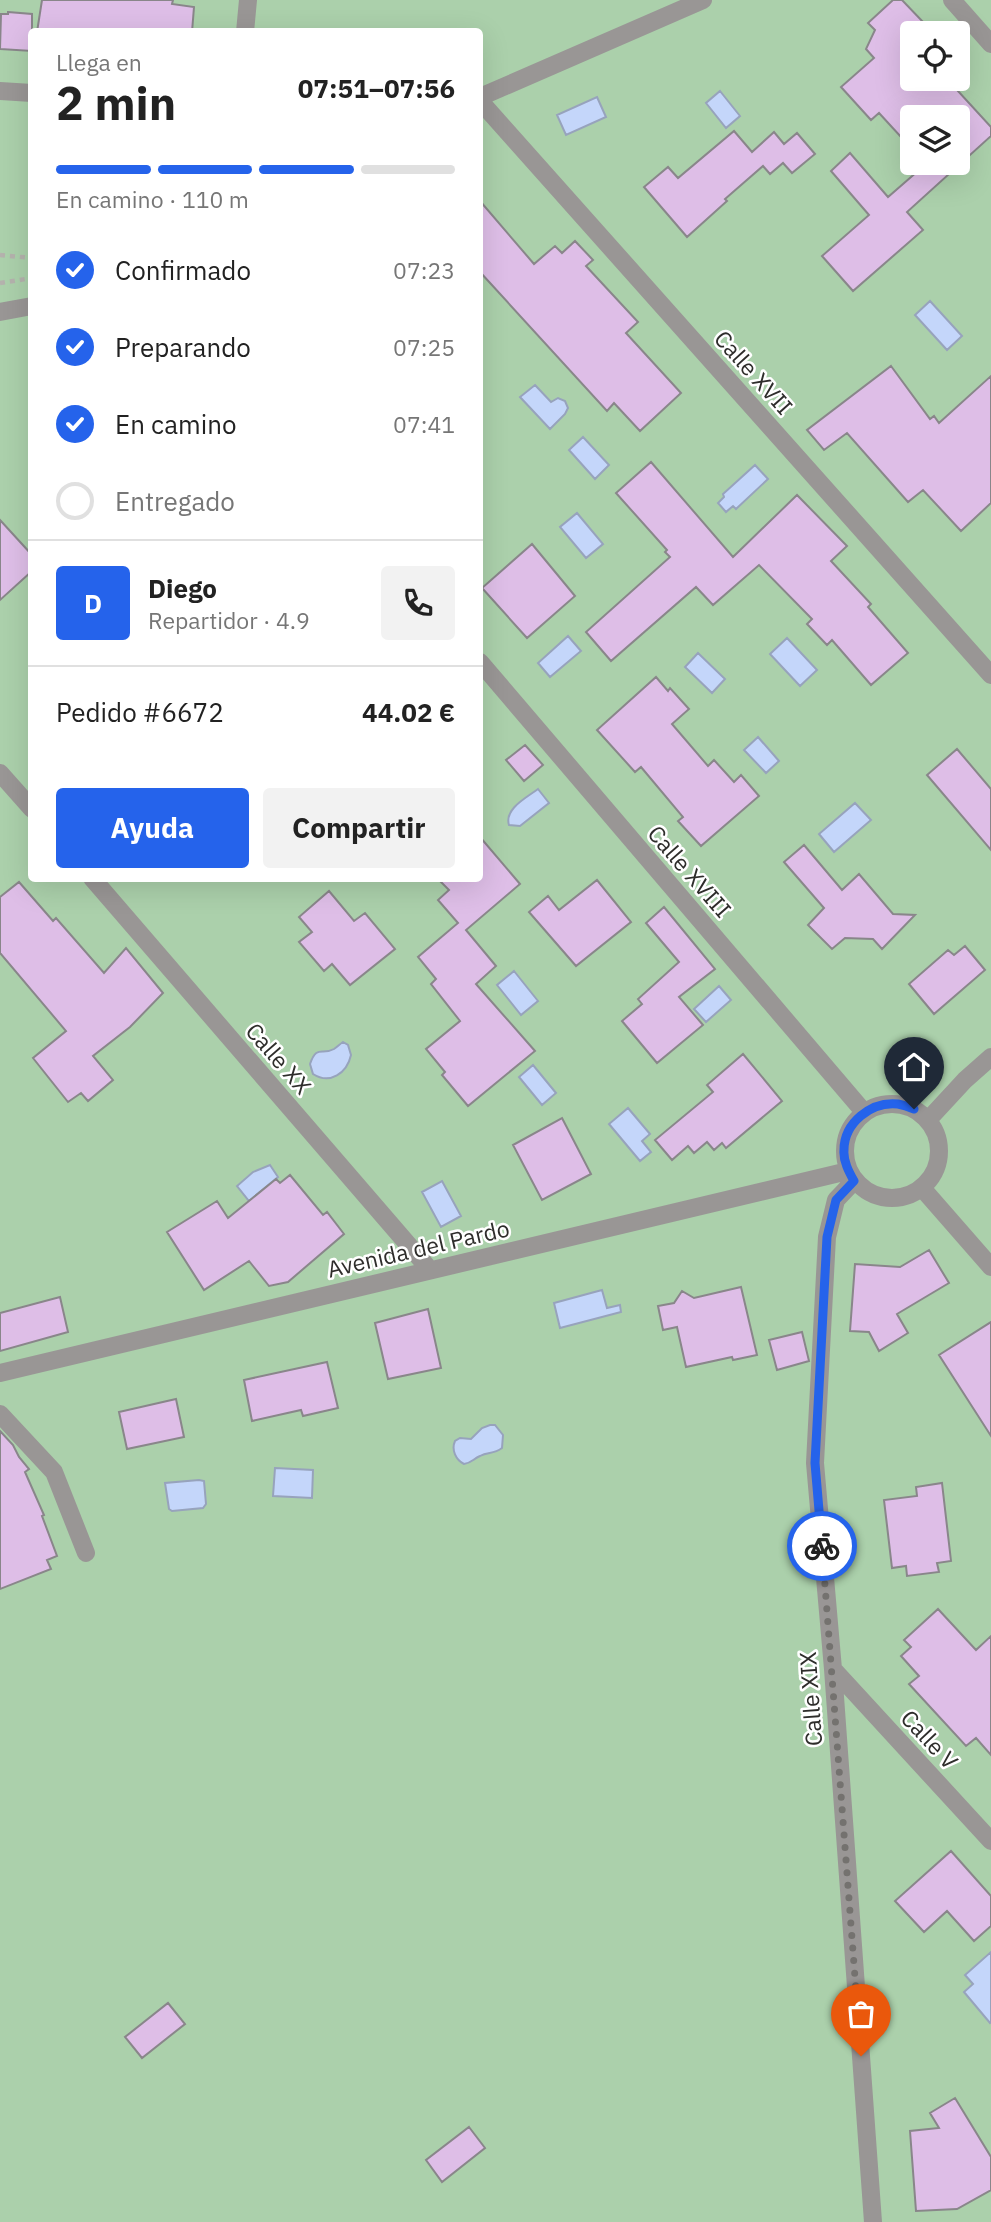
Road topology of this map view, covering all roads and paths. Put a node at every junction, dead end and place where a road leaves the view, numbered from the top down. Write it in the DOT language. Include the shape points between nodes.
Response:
graph roads {
  1 [pos="248,0"];
  2 [pos="703,0"];
  3 [pos="952,0"];
  4 [pos="245,28"];
  5 [pos="991,44"];
  6 [pos="0,91"];
  7 [pos="28,93"];
  8 [pos="483,98"];
  9 [pos="483,102"];
  10 [pos="0,255"];
  11 [pos="28,258"];
  12 [pos="28,279"];
  13 [pos="0,283"];
  14 [pos="28,307"];
  15 [pos="0,312"];
  16 [pos="483,666"];
  17 [pos="991,675"];
  18 [pos="0,773"];
  19 [pos="28,804"];
  20 [pos="95,882"];
  21 [pos="991,1057"];
  22 [pos="864,1112"];
  23 [pos="928,1120"];
  24 [pos="851,1176"];
  25 [pos="922,1188"];
  26 [pos="991,1267"];
  27 [pos="430,1270"];
  28 [pos="0,1373"];
  29 [pos="0,1414"];
  30 [pos="86,1553"];
  31 [pos="833,1670"];
  32 [pos="991,1841"];
  33 [pos="873,2222"];
  1 -- 4 [label="street"];
  2 -- 8 [label="street"];
  3 -- 5 [label="street"];
  6 -- 7 [label="street"];
  9 -- 17 [label="street, Calle XVII"];
  10 -- 11 [label="path"];
  12 -- 13 [label="path"];
  14 -- 15 [label="street"];
  16 -- 22 [label="street, Calle XVIII"];
  18 -- 19 [label="street"];
  20 -- 27 [label="street, Calle XX"];
  21 -- 23 [label="street"];
  22 -- 23 [label="street" via="897,1104"];
  22 -- 24 [label="street" via="849,1128 844,1150"];
  23 -- 25 [label="street" via="937,1136 939,1155 934,1173"];
  24 -- 25 [label="street" via="869,1193 887,1199"];
  24 -- 27 [label="street, Avenida del Pardo"];
  24 -- 31 [label="street, Calle XIX" via="836,1200 827,1237 815,1463"];
  25 -- 26 [label="street"];
  27 -- 28 [label="street, Avenida del Pardo"];
  29 -- 30 [label="street" via="54,1472"];
  31 -- 32 [label="street, Calle V"];
  31 -- 33 [label="street, Calle XIX"];
}
